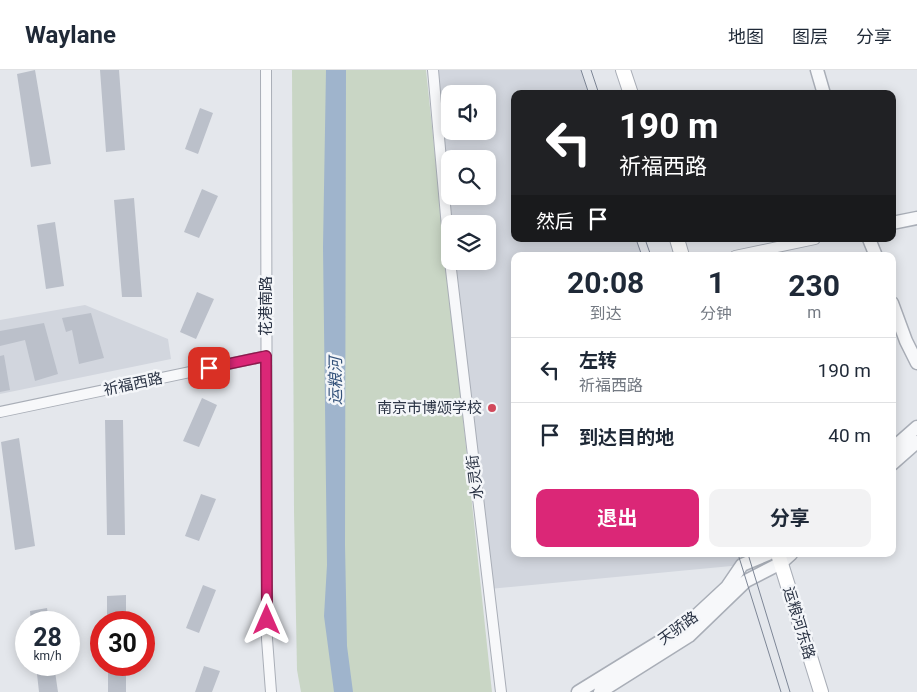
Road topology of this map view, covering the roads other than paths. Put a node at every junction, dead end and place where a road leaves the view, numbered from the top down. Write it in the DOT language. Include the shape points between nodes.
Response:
graph roads {
  1 [pos="266,70"];
  2 [pos="433,70"];
  3 [pos="623,70"];
  4 [pos="817,70"];
  5 [pos="629,90"];
  6 [pos="823,90"];
  7 [pos="446,215"];
  8 [pos="917,218"];
  9 [pos="896,222"];
  10 [pos="801,242"];
  11 [pos="754,252"];
  12 [pos="451,270"];
  13 [pos="896,314"];
  14 [pos="266,356"];
  15 [pos="917,363"];
  16 [pos="0,412"];
  17 [pos="917,427"];
  18 [pos="917,442"];
  19 [pos="896,445"];
  20 [pos="896,460"];
  21 [pos="762,557"];
  22 [pos="783,557"];
  23 [pos="271,692"];
  24 [pos="501,692"];
  25 [pos="578,692"];
  26 [pos="600,692"];
  27 [pos="821,692"];
  1 -- 14 [label="street, 花港南路"];
  2 -- 7 [label="street, 水灵街"];
  3 -- 5 [label="main road"];
  4 -- 6 [label="street"];
  8 -- 9 [label="street"];
  10 -- 11 [label="street"];
  12 -- 24 [label="street, 水灵街"];
  13 -- 15 [label="street"];
  14 -- 16 [label="street, 祈福西路"];
  14 -- 23 [label="street, 花港南路" via="267,639"];
  17 -- 19 [label="street"];
  18 -- 20 [label="street"];
  21 -- 25 [label="street, 天骄路" via="742,566 727,587 685,626"];
  22 -- 26 [label="street, 天骄路" via="746,581 689,636"];
  22 -- 27 [label="main road, 运粮河东路"];
}
